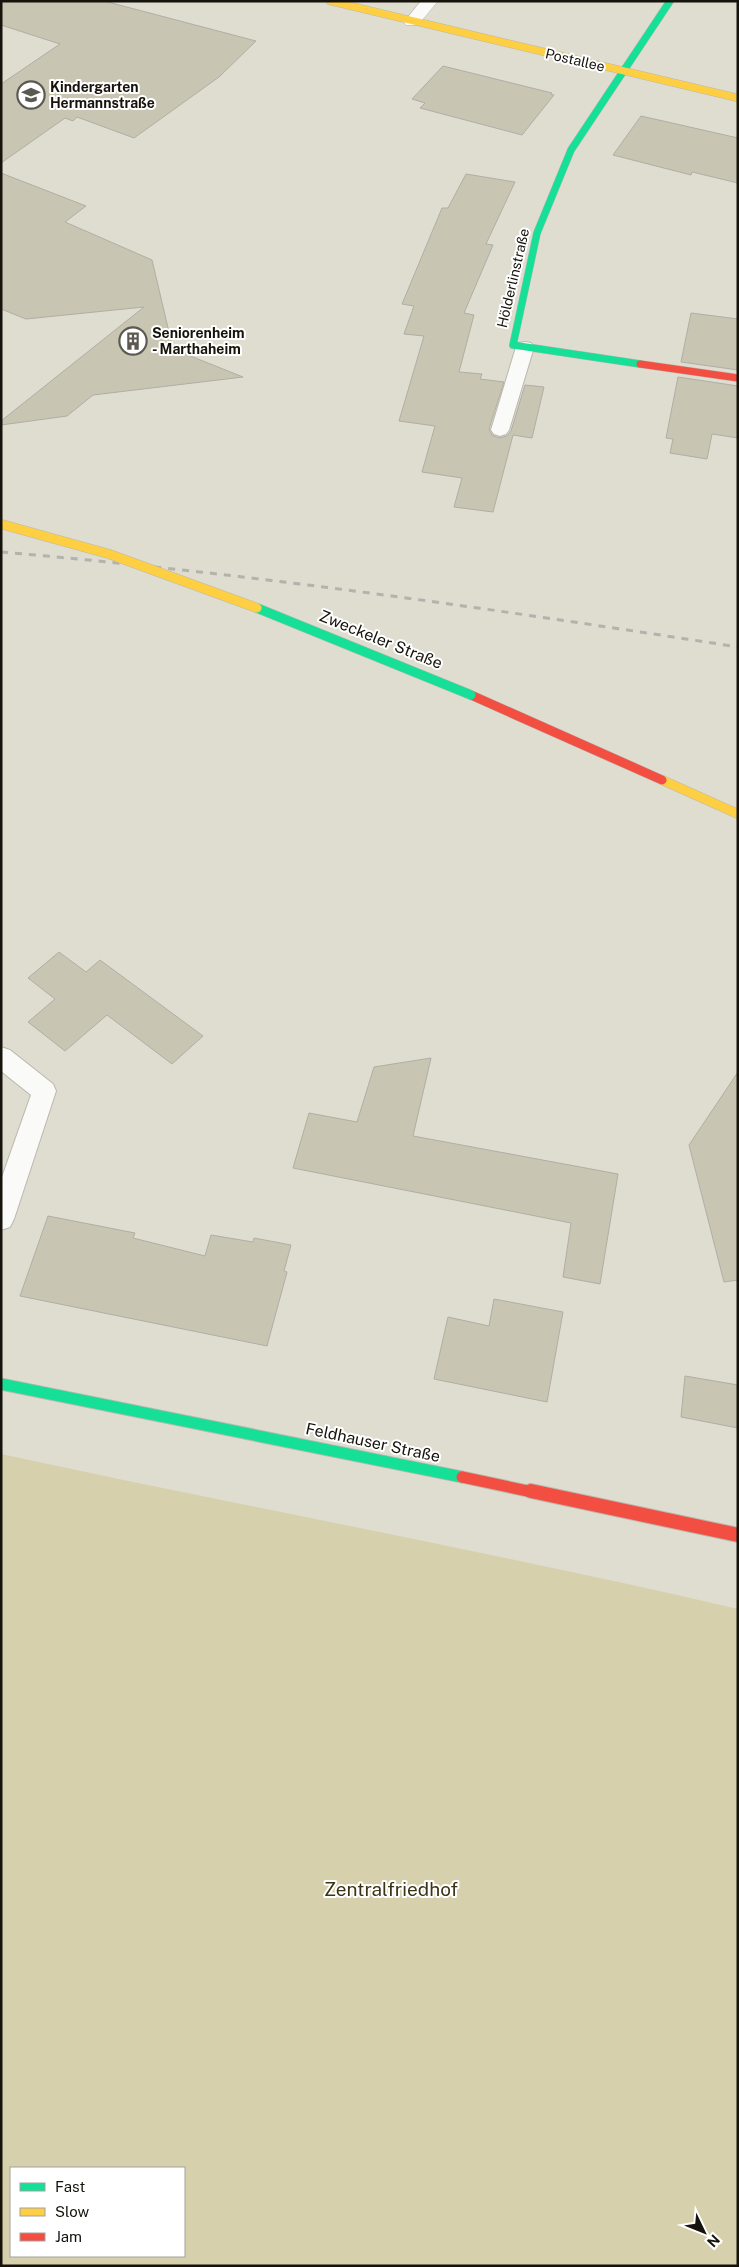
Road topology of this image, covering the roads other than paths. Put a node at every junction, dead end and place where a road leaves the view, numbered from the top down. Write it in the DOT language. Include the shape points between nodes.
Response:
graph roads {
  1 [pos="330,1"];
  2 [pos="430,1"];
  3 [pos="670,1"];
  4 [pos="412,22"];
  5 [pos="622,72"];
  6 [pos="738,98"];
  7 [pos="525,347"];
  8 [pos="738,378"];
  9 [pos="500,430"];
  10 [pos="1,524"];
  11 [pos="738,814"];
  12 [pos="1,1057"];
  13 [pos="1,1219"];
  14 [pos="1,1384"];
  15 [pos="738,1535"];
  1 -- 4 [label="street, Postallee"];
  2 -- 4 [label="street"];
  3 -- 5 [label="street"];
  4 -- 5 [label="street, Postallee"];
  5 -- 6 [label="street, Postallee"];
  5 -- 7 [label="street, Hölderlinstraße" via="571,150 537,234 513,345"];
  7 -- 8 [label="street, Hölderlinstraße"];
  7 -- 9 [label="lane"];
  10 -- 11 [label="street, Zweckeler Straße, bridge" via="138,563 346,642"];
  12 -- 13 [label="lane" via="44,1091"];
  14 -- 15 [label="street, Feldhauser Straße"];
}
